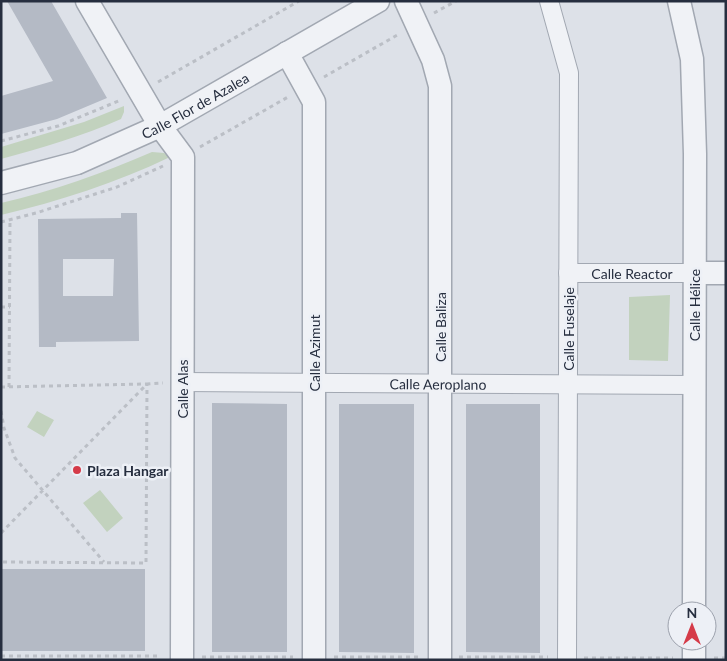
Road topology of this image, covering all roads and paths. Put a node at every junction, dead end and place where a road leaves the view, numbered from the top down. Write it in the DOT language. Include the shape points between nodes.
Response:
graph roads {
  1 [pos="87,1"];
  2 [pos="378,1"];
  3 [pos="406,1"];
  4 [pos="456,1"];
  5 [pos="549,1"];
  6 [pos="679,1"];
  7 [pos="416,24"];
  8 [pos="287,53"];
  9 [pos="306,87"];
  10 [pos="160,126"];
  11 [pos="183,157"];
  12 [pos="1,182"];
  13 [pos="10,220"];
  14 [pos="1,222"];
  15 [pos="568,273"];
  16 [pos="694,273"];
  17 [pos="726,273"];
  18 [pos="1,307"];
  19 [pos="10,307"];
  20 [pos="182,382"];
  21 [pos="314,383"];
  22 [pos="147,384"];
  23 [pos="440,384"];
  24 [pos="568,384"];
  25 [pos="694,385"];
  26 [pos="1,387"];
  27 [pos="9,387"];
  28 [pos="1,411"];
  29 [pos="3,428"];
  30 [pos="43,491"];
  31 [pos="1,533"];
  32 [pos="1,562"];
  33 [pos="104,562"];
  34 [pos="694,601"];
  35 [pos="694,653"];
  36 [pos="1,656"];
  37 [pos="182,658"];
  38 [pos="314,658"];
  39 [pos="440,658"];
  40 [pos="726,658"];
  41 [pos="567,659"];
  1 -- 10 [label="street"];
  2 -- 8 [label="street, Calle Flor de Azalea"];
  3 -- 7 [label="street, Calle Baliza"];
  4 -- 7 [label="path"];
  5 -- 15 [label="street, Calle Fuselaje" via="569,73"];
  6 -- 16 [label="street, Calle Hélice" via="692,59"];
  7 -- 9 [label="path"];
  7 -- 23 [label="street, Calle Baliza" via="433,60 440,86"];
  8 -- 9 [label="street, Calle Azimut"];
  8 -- 10 [label="street, Calle Flor de Azalea"];
  9 -- 11 [label="path"];
  9 -- 21 [label="street, Calle Azimut" via="314,102"];
  10 -- 11 [label="street"];
  10 -- 12 [label="street, Calle Flor de Azalea" via="77,163"];
  11 -- 13 [label="path" via="117,187"];
  11 -- 20 [label="street, Calle Alas"];
  13 -- 14 [label="path"];
  13 -- 19 [label="path"];
  15 -- 16 [label="street, Calle Reactor"];
  15 -- 24 [label="street, Calle Fuselaje"];
  16 -- 17 [label="street, Calle Reactor"];
  16 -- 25 [label="street, Calle Hélice"];
  18 -- 19 [label="path"];
  19 -- 27 [label="path"];
  20 -- 21 [label="street, Calle Aeroplano"];
  20 -- 22 [label="path"];
  20 -- 37 [label="street, Calle Alas"];
  21 -- 23 [label="street, Calle Aeroplano"];
  21 -- 38 [label="street, Calle Azimut"];
  22 -- 27 [label="path"];
  22 -- 30 [label="path"];
  22 -- 33 [label="path" via="146,562"];
  23 -- 24 [label="street, Calle Aeroplano"];
  23 -- 39 [label="street, Calle Baliza"];
  24 -- 25 [label="street, Calle Aeroplano"];
  24 -- 41 [label="street, Calle Fuselaje"];
  25 -- 34 [label="street, Calle Hélice"];
  26 -- 27 [label="path"];
  28 -- 29 [label="path"];
  29 -- 30 [label="path" via="15,458"];
  30 -- 31 [label="path"];
  30 -- 33 [label="path"];
  32 -- 33 [label="path"];
  35 -- 40 [label="path"];
  35 -- 41 [label="path"];
  36 -- 37 [label="path"];
  37 -- 38 [label="path"];
  38 -- 39 [label="path"];
  39 -- 41 [label="path"];
}
